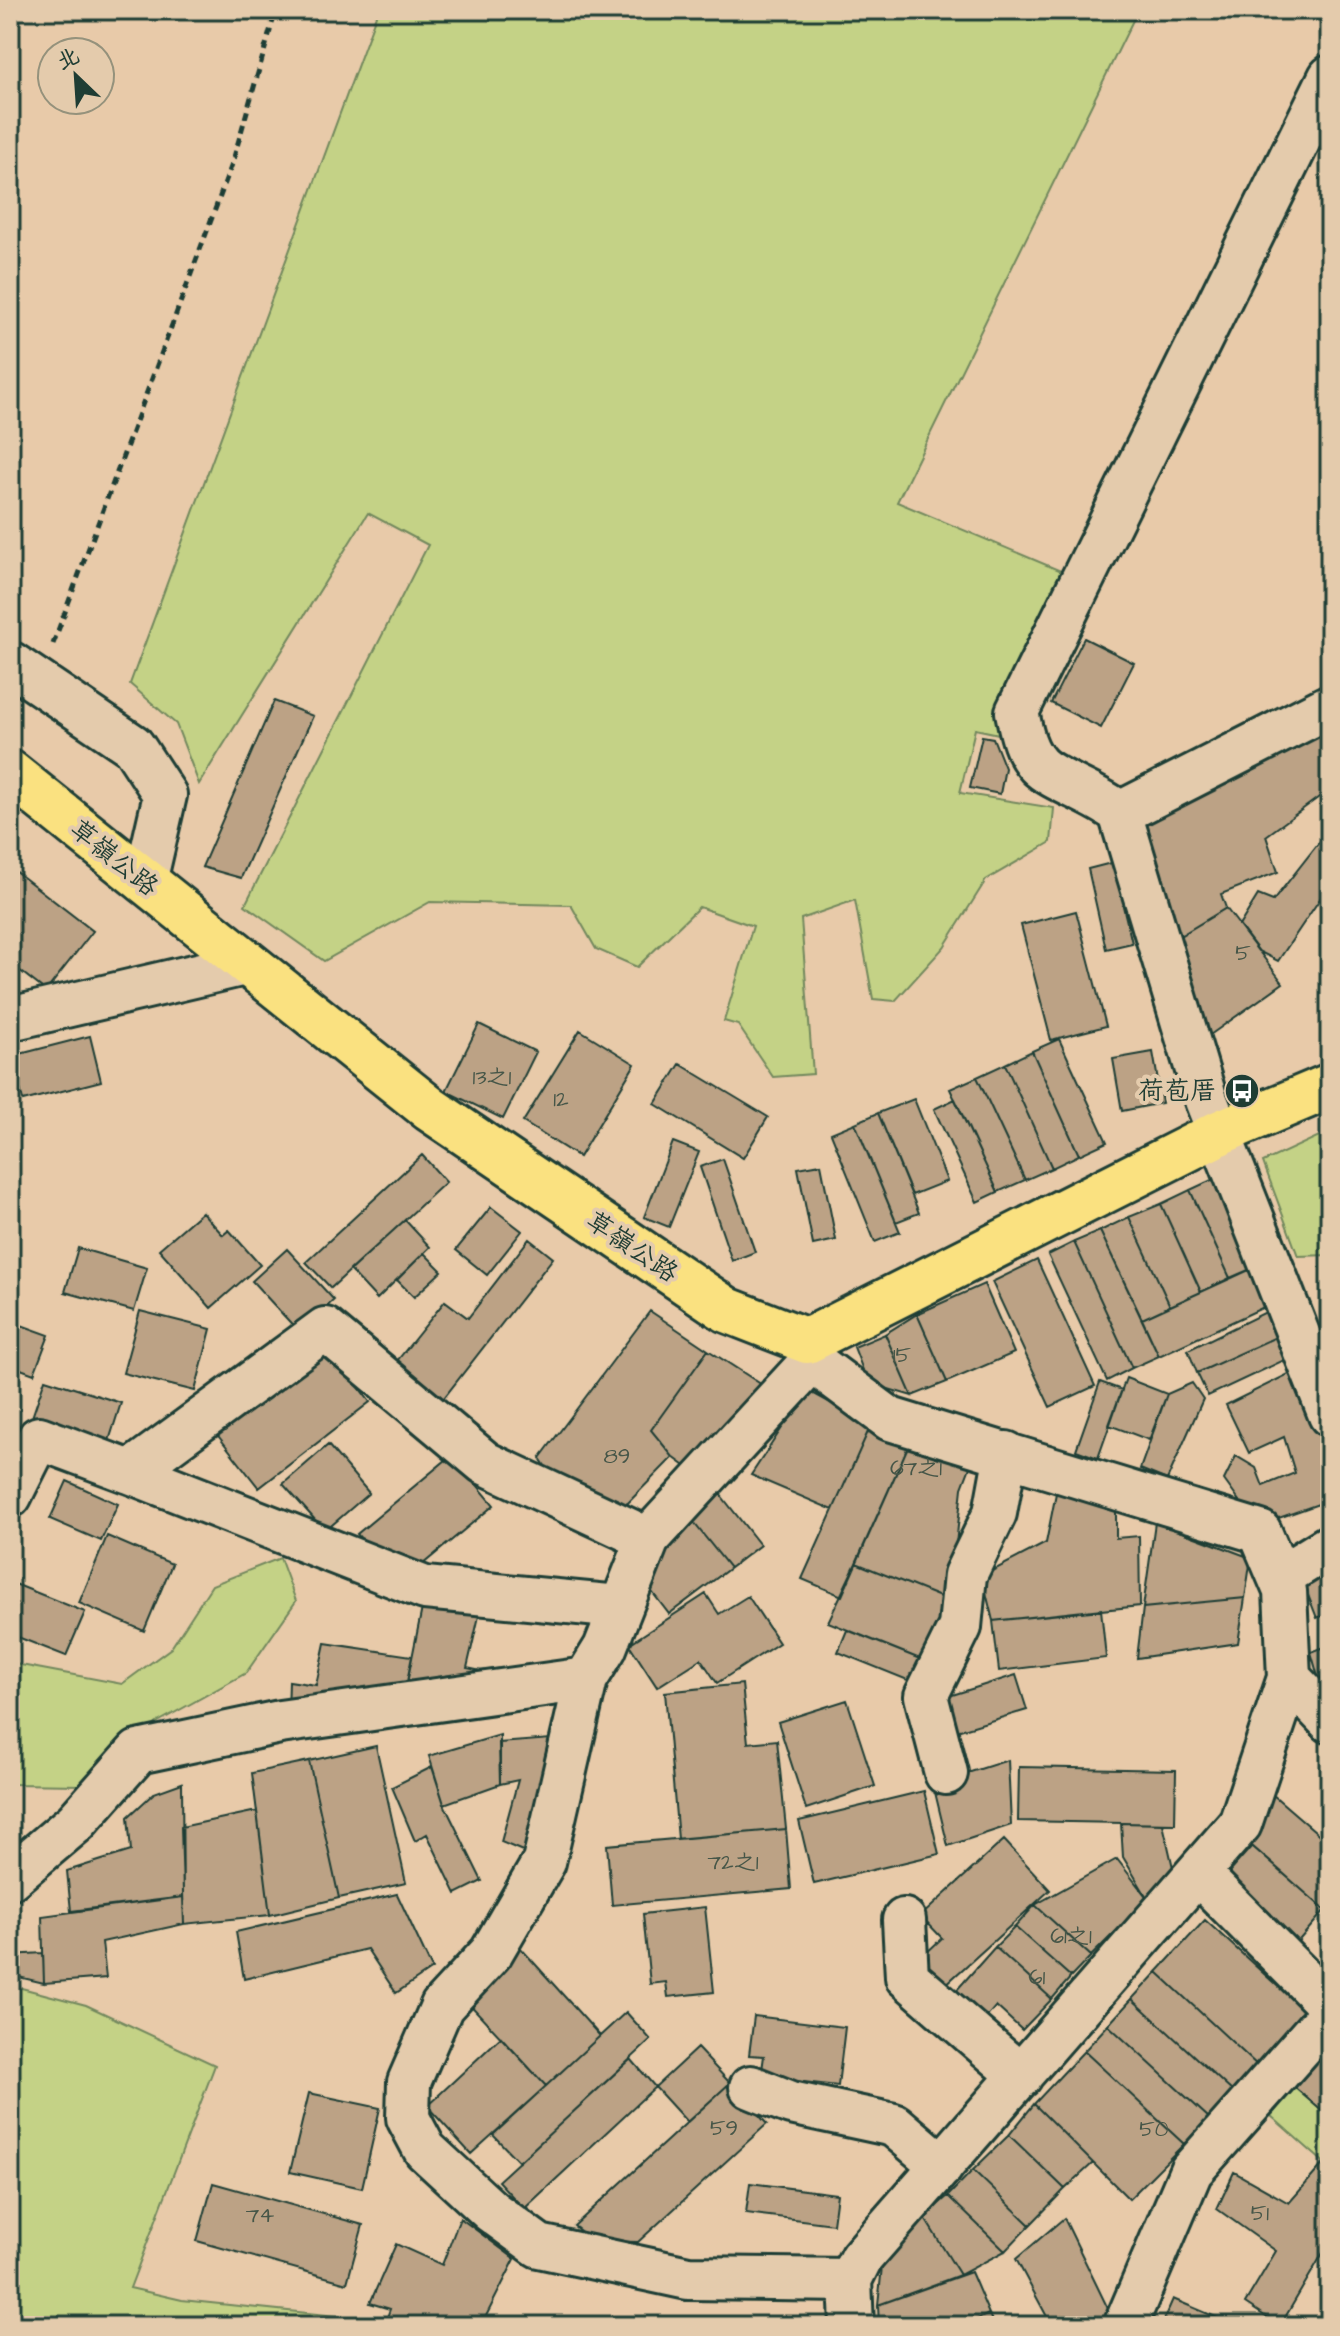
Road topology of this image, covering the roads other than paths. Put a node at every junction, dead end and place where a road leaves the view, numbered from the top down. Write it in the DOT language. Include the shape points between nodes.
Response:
graph roads {
  1 [pos="1330,77"];
  2 [pos="24,672"];
  3 [pos="1330,706"];
  4 [pos="10,773"];
  5 [pos="1120,813"];
  6 [pos="145,882"];
  7 [pos="245,964"];
  8 [pos="10,1019"];
  9 [pos="1330,1086"];
  10 [pos="1221,1132"];
  11 [pos="809,1351"];
  12 [pos="1330,1415"];
  13 [pos="1006,1453"];
  14 [pos="130,1472"];
  15 [pos="10,1496"];
  16 [pos="648,1539"];
  17 [pos="1330,1546"];
  18 [pos="1280,1577"];
  19 [pos="619,1607"];
  20 [pos="1289,1678"];
  21 [pos="586,1679"];
  22 [pos="1330,1721"];
  23 [pos="946,1773"];
  24 [pos="1198,1873"];
  25 [pos="10,1878"];
  26 [pos="904,1920"];
  27 [pos="1330,2006"];
  28 [pos="1330,2014"];
  29 [pos="1021,2076"];
  30 [pos="751,2087"];
  31 [pos="942,2166"];
  32 [pos="850,2280"];
  33 [pos="852,2326"];
  34 [pos="1125,2326"];
  1 -- 5 [label="street" via="1017,712 1023,741 1038,766 1102,798"];
  2 -- 6 [label="street" via="133,746 165,795"];
  3 -- 5 [label="street"];
  4 -- 6 [label="main road, 草嶺公路"];
  5 -- 10 [label="street" via="1206,1100"];
  6 -- 7 [label="main road, 草嶺公路"];
  7 -- 8 [label="street"];
  7 -- 11 [label="main road, 草嶺公路" via="430,1109 628,1245 727,1310"];
  9 -- 10 [label="main road"];
  10 -- 11 [label="main road"];
  10 -- 12 [label="street"];
  11 -- 13 [label="street" via="890,1419"];
  11 -- 16 [label="street"];
  13 -- 18 [label="street" via="1260,1532"];
  13 -- 23 [label="street" via="995,1513 965,1575 960,1627 926,1696"];
  14 -- 15 [label="street" via="39,1438"];
  14 -- 16 [label="street" via="325,1329 485,1463"];
  14 -- 19 [label="street" via="425,1588"];
  16 -- 19 [label="street"];
  17 -- 18 [label="street"];
  18 -- 20 [label="street"];
  19 -- 21 [label="street" via="605,1648"];
  20 -- 22 [label="street"];
  20 -- 24 [label="street" via="1240,1824"];
  21 -- 25 [label="street" via="280,1722 138,1752 76,1822"];
  21 -- 32 [label="street" via="544,1862 491,1953 442,2006 409,2082 408,2118 425,2150 491,2211 539,2246 688,2278"];
  24 -- 27 [label="street"];
  24 -- 29 [label="street"];
  26 -- 29 [label="street" via="907,1977"];
  28 -- 34 [label="street" via="1191,2171"];
  29 -- 31 [label="street"];
  30 -- 31 [label="street" via="791,2103 894,2125"];
  31 -- 32 [label="street" via="861,2258"];
  32 -- 33 [label="street"];
}
